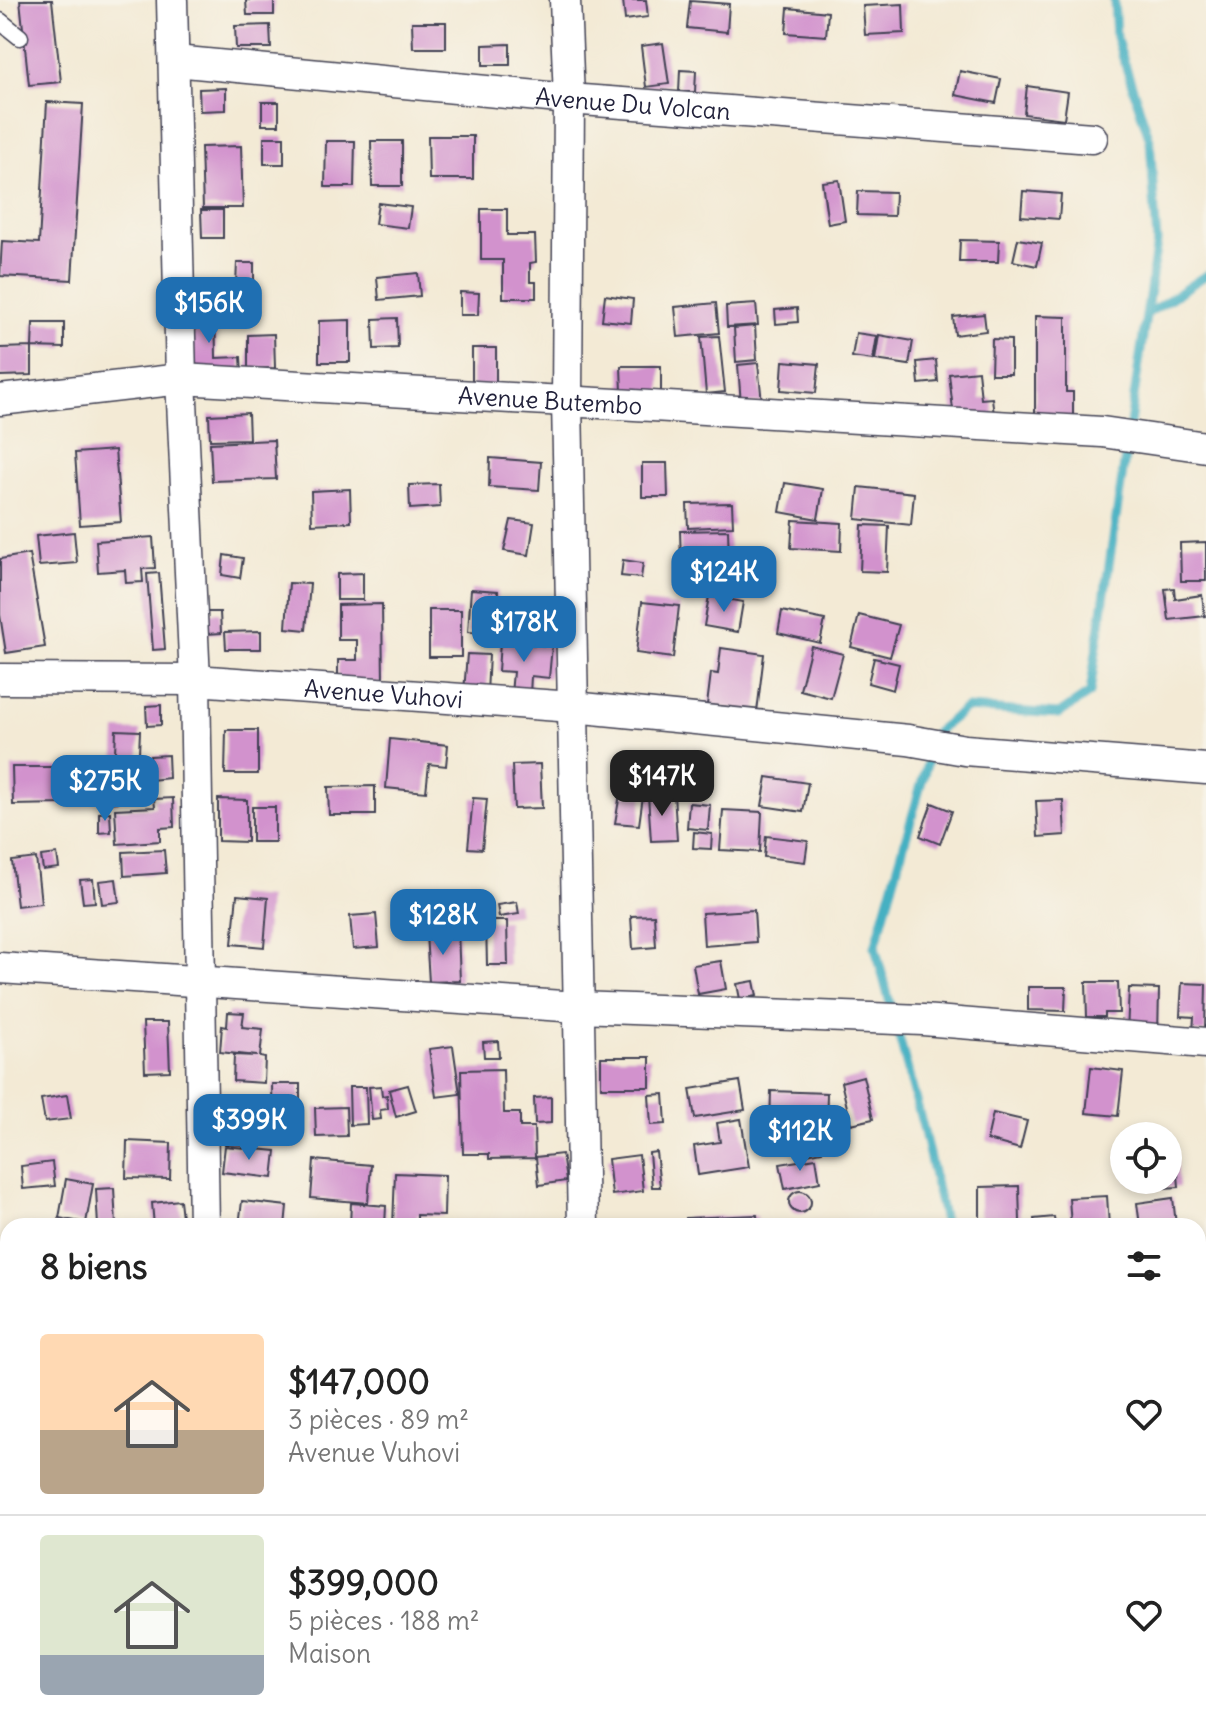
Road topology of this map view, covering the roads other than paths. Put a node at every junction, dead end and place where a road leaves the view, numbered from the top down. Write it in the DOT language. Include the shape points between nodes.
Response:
graph roads {
  1 [pos="172,0"];
  2 [pos="565,0"];
  3 [pos="0,21"];
  4 [pos="20,37"];
  5 [pos="175,61"];
  6 [pos="569,99"];
  7 [pos="1092,138"];
  8 [pos="181,379"];
  9 [pos="0,400"];
  10 [pos="567,401"];
  11 [pos="1206,447"];
  12 [pos="0,679"];
  13 [pos="195,680"];
  14 [pos="573,707"];
  15 [pos="1206,769"];
  16 [pos="0,968"];
  17 [pos="202,984"];
  18 [pos="578,1007"];
  19 [pos="1206,1043"];
  20 [pos="204,1218"];
  21 [pos="583,1218"];
  1 -- 5 [label="street"];
  2 -- 6 [label="street"];
  3 -- 4 [label="lane"];
  5 -- 6 [label="street, Avenue Du Volcan"];
  5 -- 8 [label="street"];
  6 -- 7 [label="street, Avenue Du Volcan"];
  6 -- 10 [label="street"];
  8 -- 9 [label="street, Avenue Butembo"];
  8 -- 10 [label="street, Avenue Butembo"];
  8 -- 13 [label="street"];
  10 -- 11 [label="street, Avenue Butembo" via="1102,432"];
  10 -- 14 [label="street"];
  12 -- 13 [label="street, Avenue Vuhovi"];
  13 -- 14 [label="street, Avenue Vuhovi"];
  13 -- 17 [label="street"];
  14 -- 15 [label="street, Avenue Vuhovi" via="965,750"];
  14 -- 18 [label="street"];
  16 -- 17 [label="street"];
  17 -- 18 [label="street"];
  17 -- 20 [label="street"];
  18 -- 19 [label="street" via="923,1020"];
  18 -- 21 [label="street"];
}
